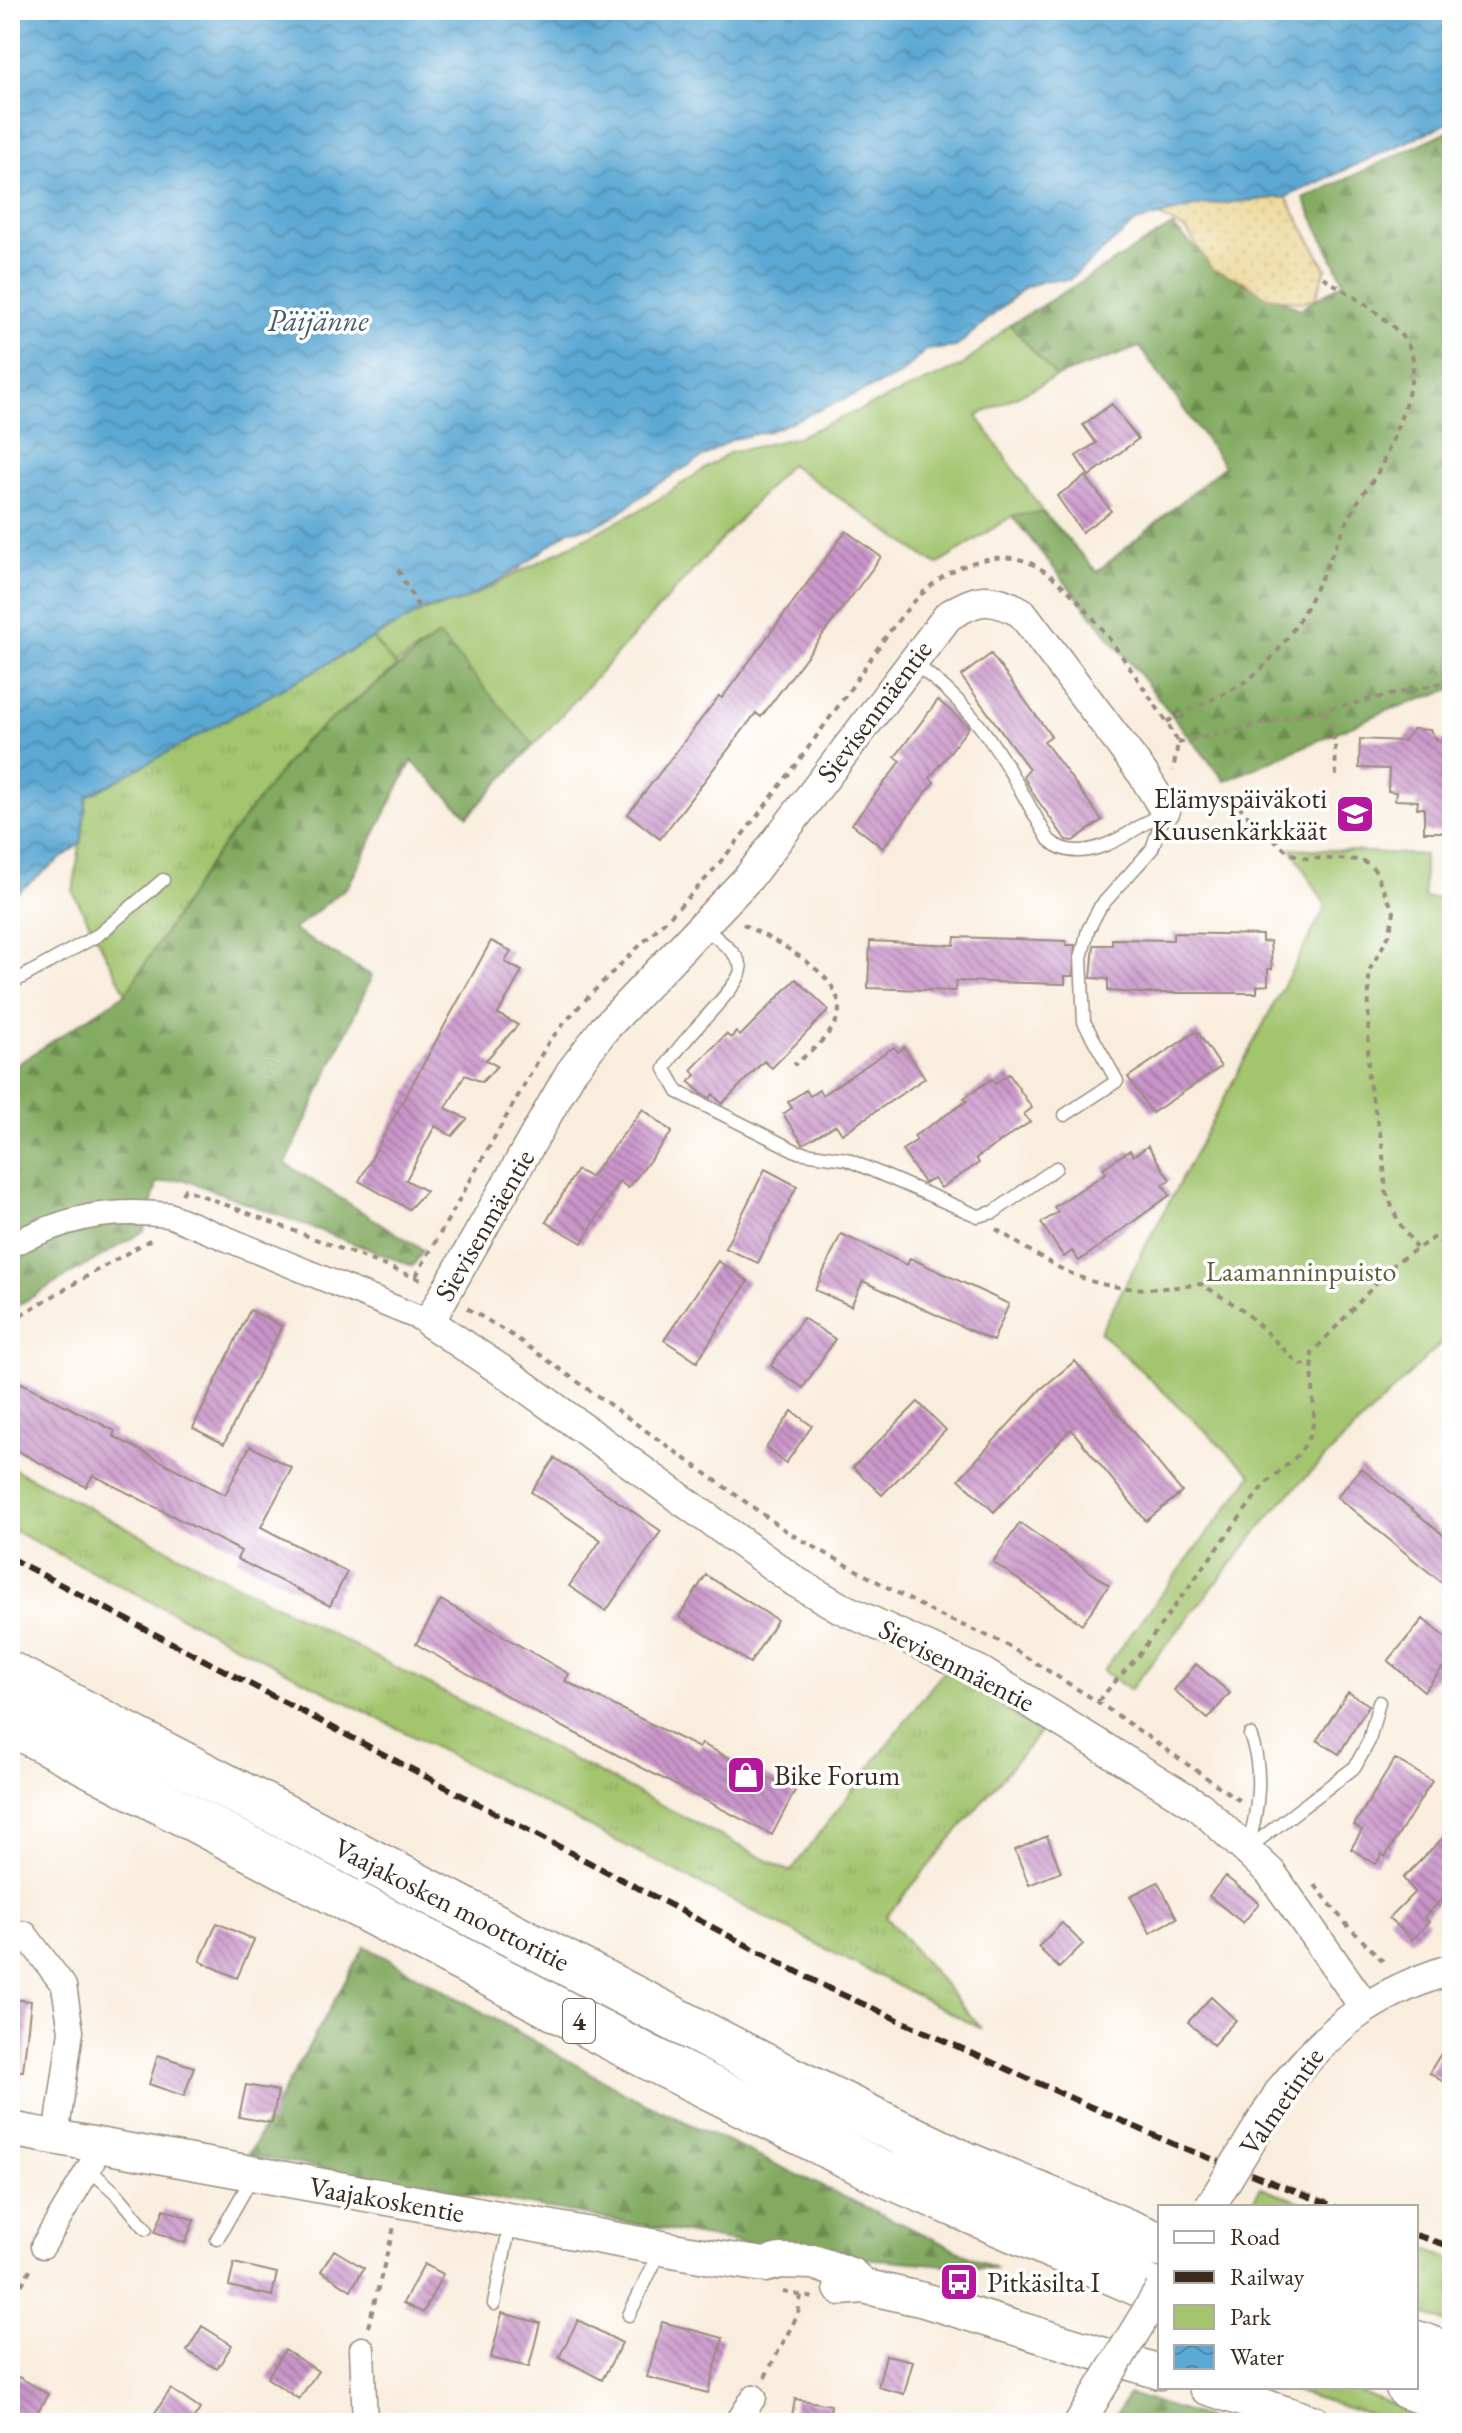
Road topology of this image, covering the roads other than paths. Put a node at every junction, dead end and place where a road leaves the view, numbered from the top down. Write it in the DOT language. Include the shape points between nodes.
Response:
graph roads {
  1 [pos="911,662"];
  2 [pos="1165,810"];
  3 [pos="163,880"];
  4 [pos="713,918"];
  5 [pos="10,984"];
  6 [pos="1065,1115"];
  7 [pos="1056,1168"];
  8 [pos="10,1245"];
  9 [pos="429,1322"];
  10 [pos="10,1674"];
  11 [pos="1379,1702"];
  12 [pos="10,1723"];
  13 [pos="1250,1735"];
  14 [pos="1247,1849"];
  15 [pos="10,1932"];
  16 [pos="1452,1969"];
  17 [pos="1364,2006"];
  18 [pos="10,2129"];
  19 [pos="56,2137"];
  20 [pos="92,2157"];
  21 [pos="247,2174"];
  22 [pos="1211,2205"];
  23 [pos="510,2221"];
  24 [pos="146,2229"];
  25 [pos="217,2239"];
  26 [pos="1158,2244"];
  27 [pos="43,2246"];
  28 [pos="655,2247"];
  29 [pos="1158,2291"];
  30 [pos="1158,2295"];
  31 [pos="494,2304"];
  32 [pos="629,2315"];
  33 [pos="1418,2344"];
  34 [pos="362,2349"];
  35 [pos="1452,2356"];
  36 [pos="1158,2371"];
  37 [pos="1212,2389"];
  38 [pos="1414,2389"];
  39 [pos="754,2397"];
  40 [pos="1452,2402"];
  41 [pos="1087,2411"];
  42 [pos="365,2423"];
  43 [pos="737,2423"];
  44 [pos="1314,2423"];
  1 -- 2 [label="lane" via="953,694 987,731 1059,850 1110,842"];
  1 -- 2 [label="street, Sievisenmäentie" via="948,616 972,602 994,600 1011,607 1039,633"];
  1 -- 4 [label="street, Sievisenmäentie"];
  2 -- 6 [label="lane" via="1152,849 1100,907 1081,958 1084,1022 1117,1081"];
  3 -- 5 [label="lane" via="98,935"];
  4 -- 7 [label="lane" via="741,969 736,984 673,1051 665,1069 678,1092 798,1152 846,1159 978,1216 994,1212"];
  4 -- 9 [label="street, Sievisenmäentie" via="604,1029 571,1072"];
  8 -- 9 [label="street" via="56,1224 125,1210 169,1215"];
  9 -- 14 [label="street, Sievisenmäentie" via="796,1582 1026,1697 1200,1807"];
  10 -- 26 [label="highway, Vaajakosken moottoritie / 4" via="788,2078 961,2162"];
  11 -- 14 [label="lane" via="1369,1741 1355,1767"];
  12 -- 29 [label="highway, Vaajakosken moottoritie / 4" via="648,2057 880,2172"];
  13 -- 14 [label="lane" via="1256,1749 1255,1815"];
  14 -- 17 [label="street, Sievisenmäentie" via="1271,1873"];
  15 -- 19 [label="street" via="25,1934 64,1986 71,2031"];
  16 -- 17 [label="street, Valmetintie" via="1403,1984"];
  17 -- 22 [label="street, Valmetintie, bridge" via="1319,2044 1281,2090"];
  18 -- 19 [label="main road, Vaajakoskentie"];
  19 -- 20 [label="main road, Vaajakoskentie"];
  20 -- 21 [label="main road, Vaajakoskentie"];
  20 -- 24 [label="lane"];
  20 -- 27 [label="street"];
  21 -- 23 [label="main road, Vaajakoskentie"];
  21 -- 25 [label="lane" via="245,2190"];
  23 -- 28 [label="main road, Vaajakoskentie"];
  23 -- 31 [label="lane"];
  28 -- 32 [label="lane" via="653,2266"];
  28 -- 36 [label="main road, Vaajakoskentie" via="765,2265 813,2262 851,2275 863,2286"];
  30 -- 41 [label="street, bridge"];
  33 -- 35 [label="highway"];
  34 -- 42 [label="street"];
  37 -- 44 [label="main road"];
  38 -- 40 [label="highway"];
  39 -- 43 [label="street"];
}
